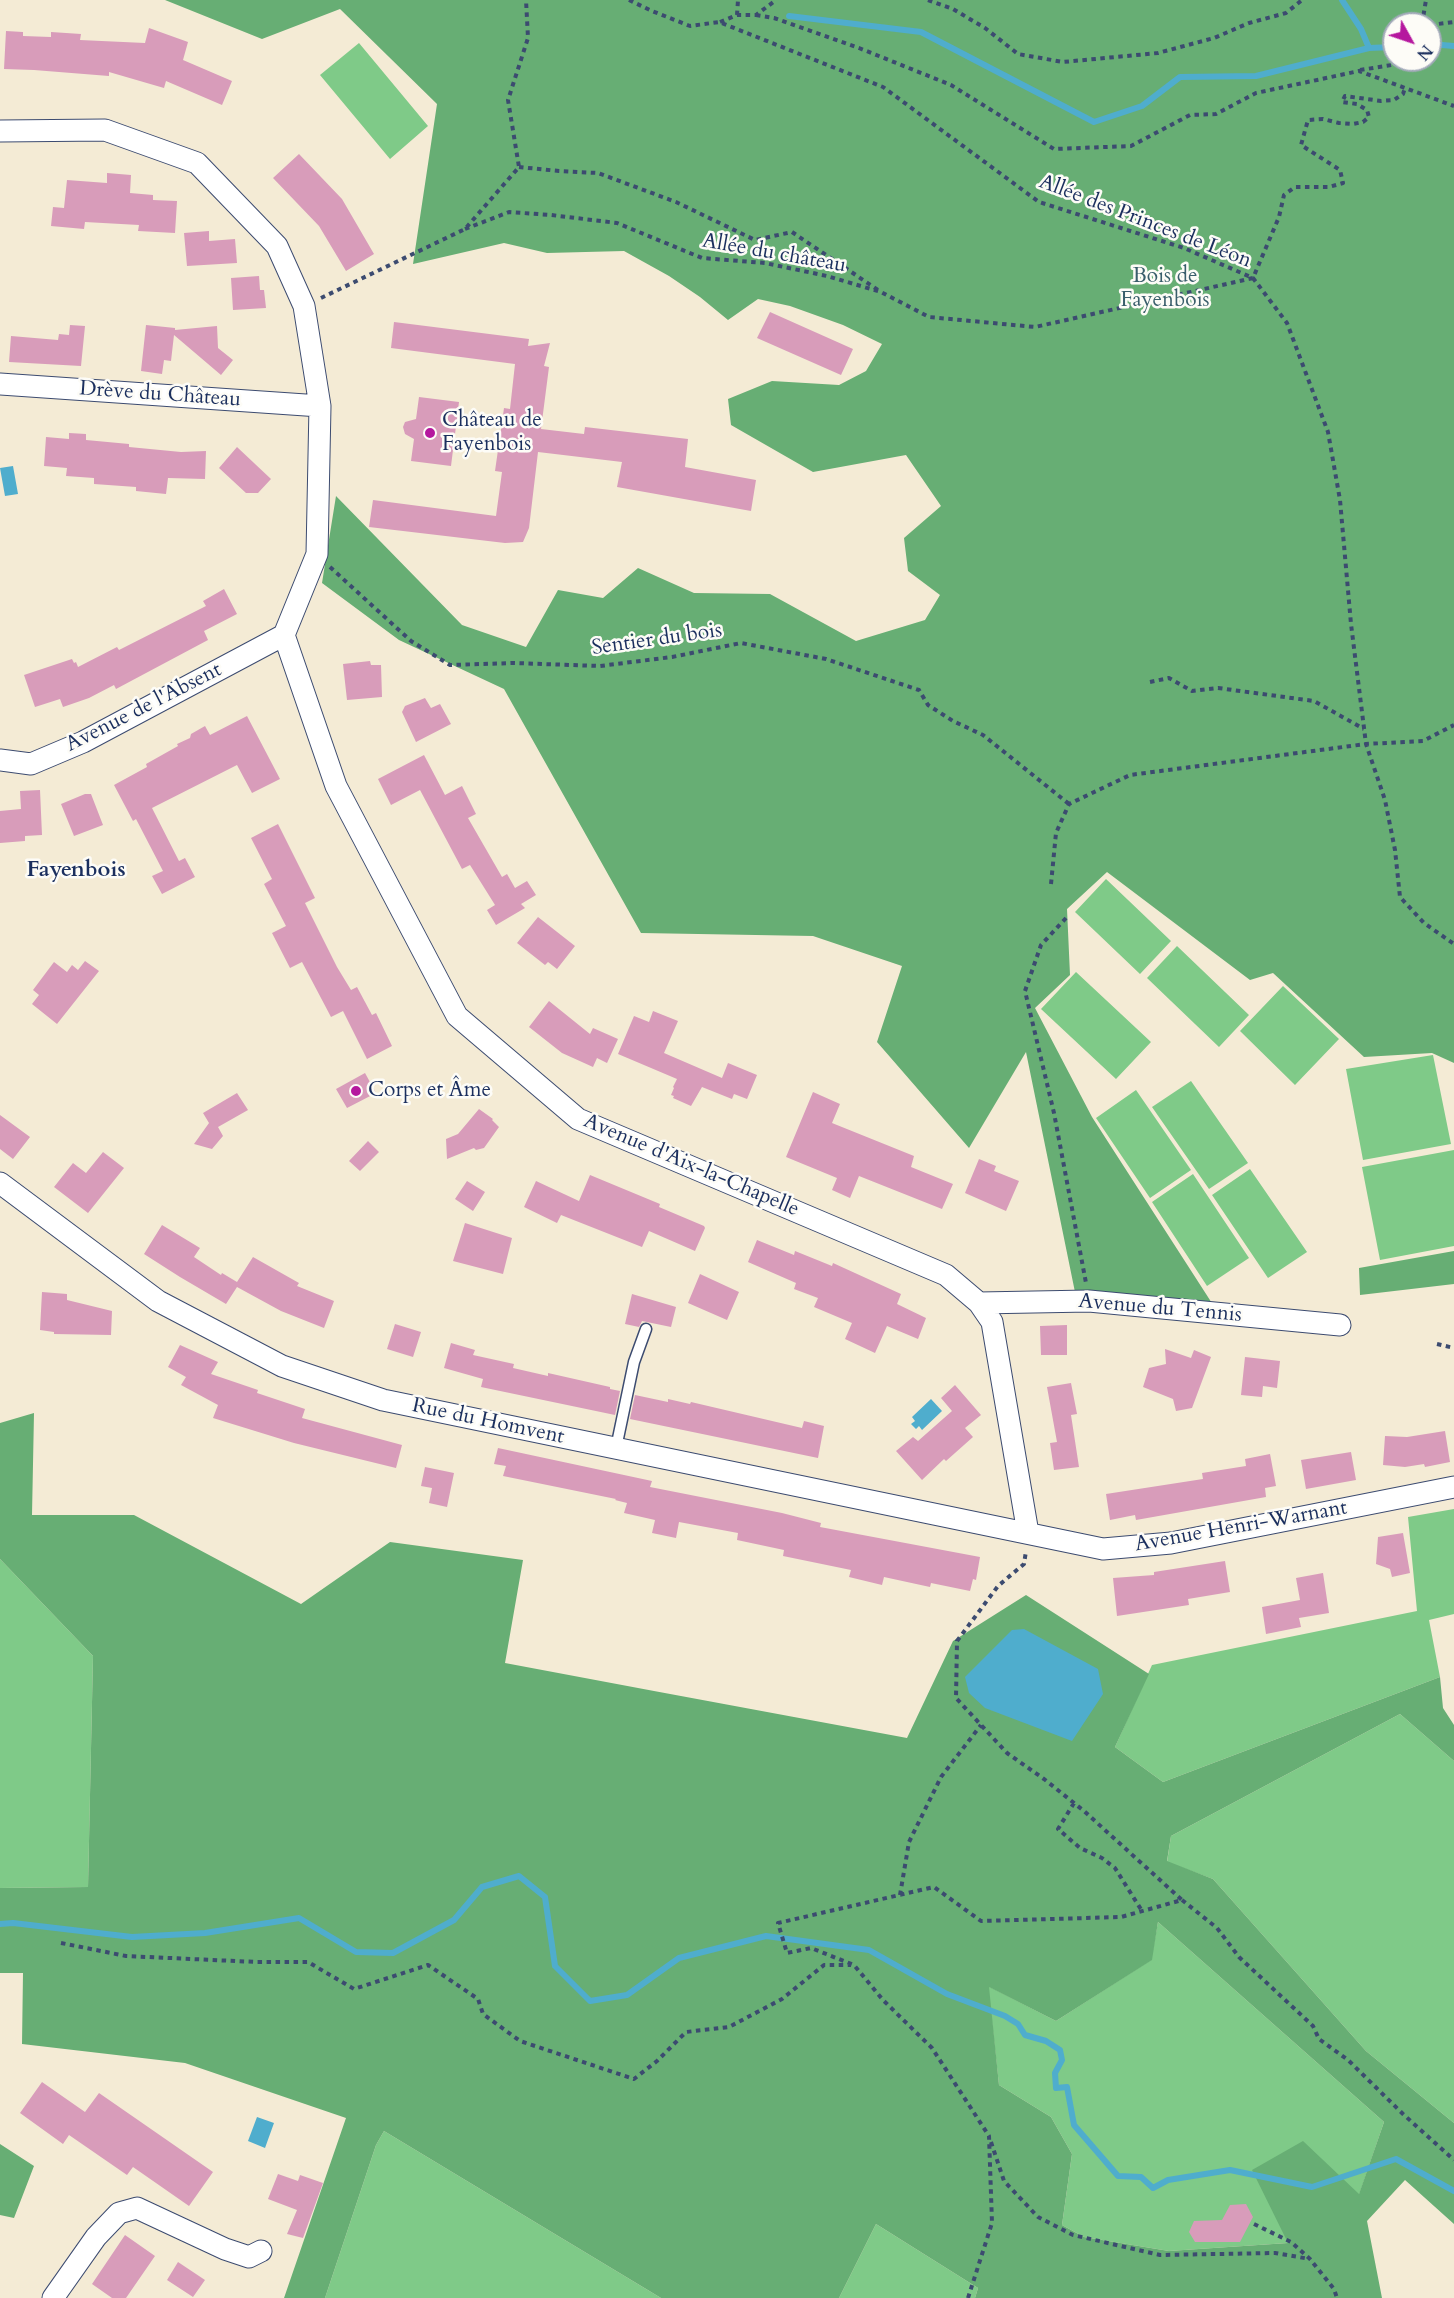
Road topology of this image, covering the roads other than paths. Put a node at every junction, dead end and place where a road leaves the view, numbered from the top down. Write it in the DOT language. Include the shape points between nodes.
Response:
graph roads {
  1 [pos="0,131"];
  2 [pos="0,384"];
  3 [pos="320,405"];
  4 [pos="284,635"];
  5 [pos="0,760"];
  6 [pos="0,1183"];
  7 [pos="979,1303"];
  8 [pos="1340,1325"];
  9 [pos="646,1329"];
  10 [pos="616,1448"];
  11 [pos="1454,1487"];
  12 [pos="1028,1533"];
  13 [pos="261,2251"];
  14 [pos="53,2298"];
  1 -- 3 [label="street" via="105,130 196,164 277,246 304,306"];
  2 -- 3 [label="street, Drève du Château"];
  3 -- 4 [label="street" via="317,554"];
  4 -- 5 [label="street, Avenue de l'Absent" via="83,742 31,764"];
  4 -- 7 [label="street, Avenue d'Aix-la-Chapelle" via="336,786 457,1016 578,1119 946,1275"];
  6 -- 10 [label="street, Rue du Homvent" via="158,1301 282,1366 383,1400"];
  7 -- 8 [label="street, Avenue du Tennis" via="1089,1301"];
  7 -- 12 [label="street, Avenue d'Aix-la-Chapelle" via="992,1322"];
  9 -- 10 [label="lane" via="634,1362"];
  10 -- 12 [label="street, Rue du Homvent"];
  11 -- 12 [label="street, Avenue Henri-Warnant" via="1172,1543 1103,1549"];
  13 -- 14 [label="street" via="249,2257 225,2249 137,2208 119,2213 96,2237"];
}
